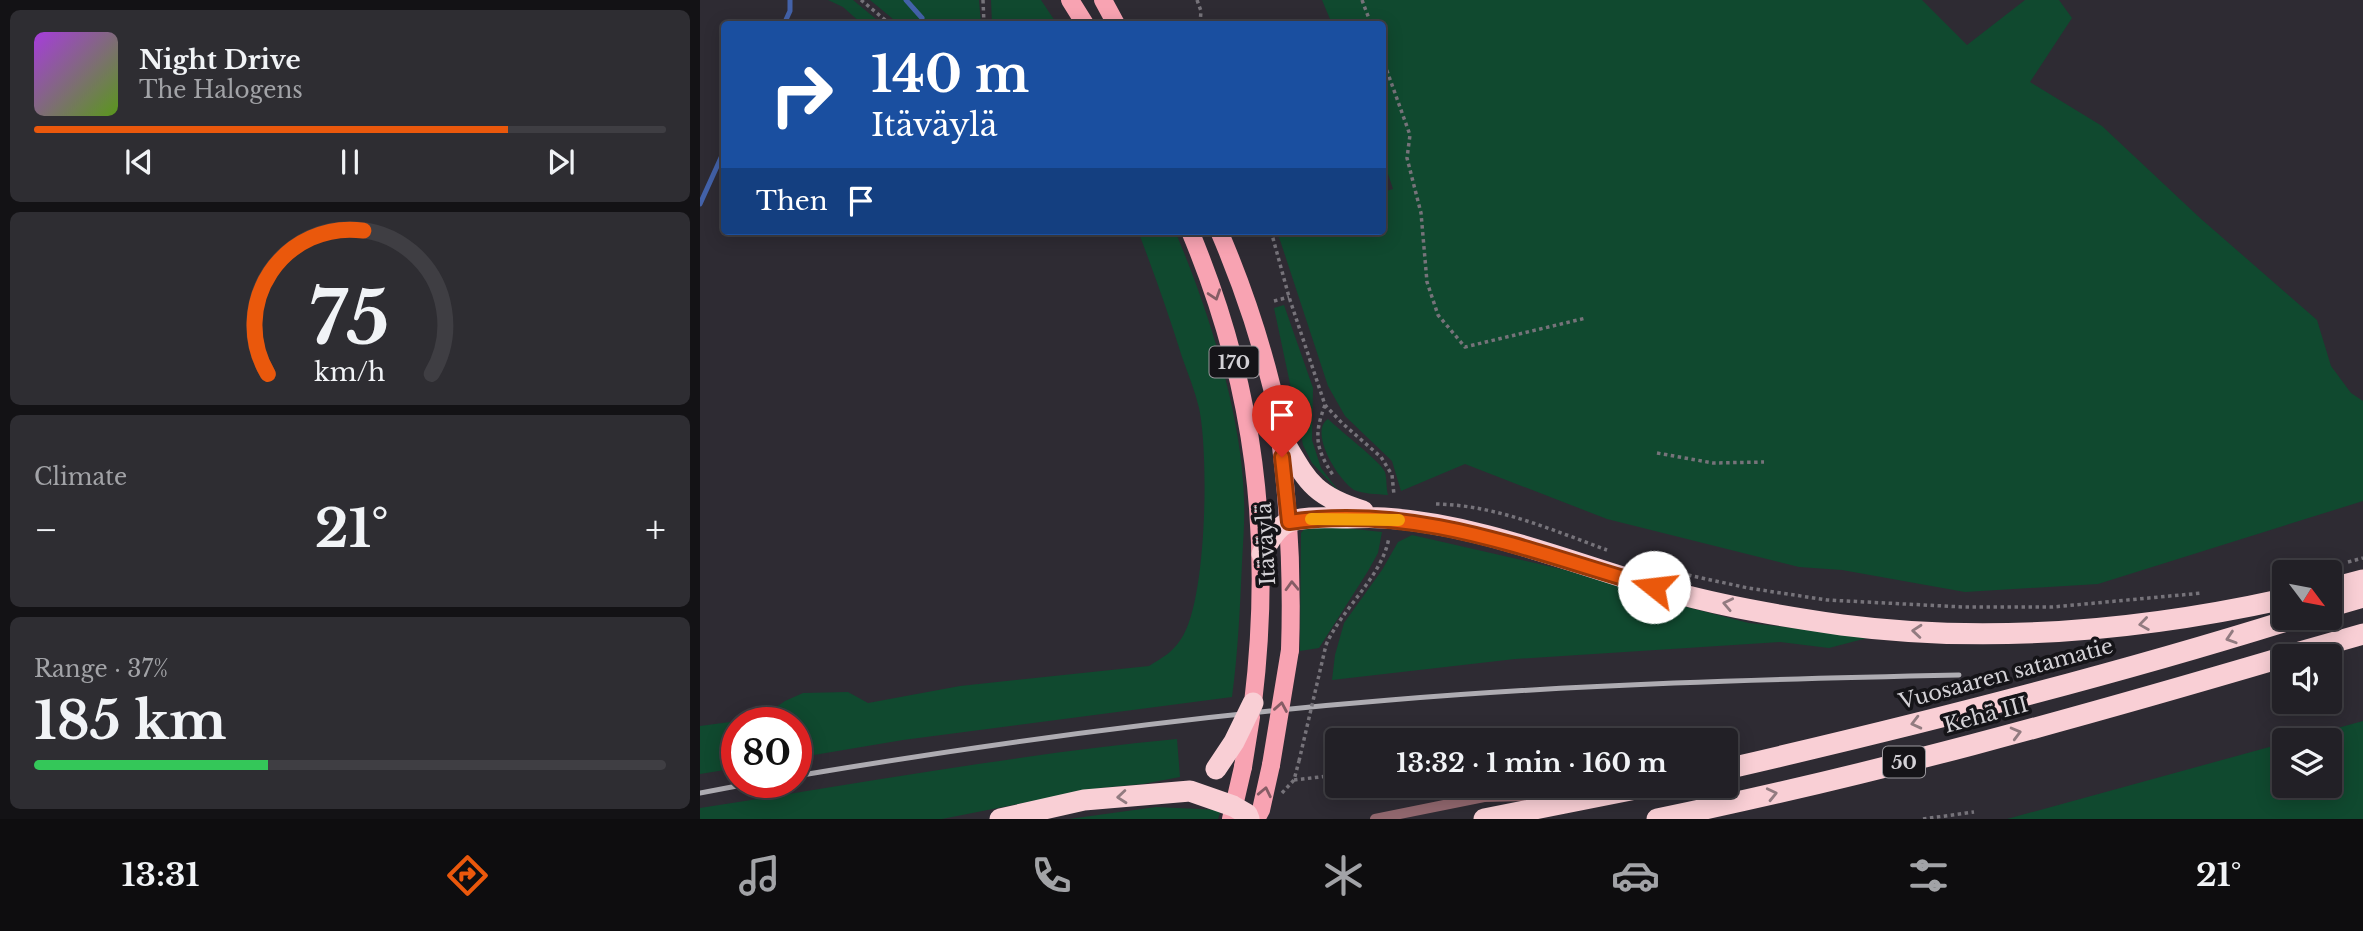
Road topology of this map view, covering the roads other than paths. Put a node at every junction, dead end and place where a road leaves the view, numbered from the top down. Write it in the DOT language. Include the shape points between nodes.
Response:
graph roads {
  1 [pos="1070,0"];
  2 [pos="1103,0"];
  3 [pos="1083,21"];
  4 [pos="1114,21"];
  5 [pos="1192,235"];
  6 [pos="1221,235"];
  7 [pos="1280,435"];
  8 [pos="1289,522"];
  9 [pos="1387,525"];
  10 [pos="1262,554"];
  11 [pos="2363,580"];
  12 [pos="2342,586"];
  13 [pos="2363,597"];
  14 [pos="2272,602"];
  15 [pos="2342,603"];
  16 [pos="2272,625"];
  17 [pos="2363,634"];
  18 [pos="2329,644"];
  19 [pos="2272,661"];
  20 [pos="1253,704"];
  21 [pos="1738,766"];
  22 [pos="1190,791"];
  23 [pos="1479,798"];
  24 [pos="1591,798"];
  25 [pos="1238,815"];
  26 [pos="1000,819"];
  27 [pos="1256,819"];
  28 [pos="1375,819"];
  29 [pos="1484,819"];
  30 [pos="1657,819"];
  1 -- 3 [label="main road"];
  2 -- 4 [label="main road"];
  5 -- 10 [label="main road, Itäväylä / 170, one-way" via="1228,334 1242,397 1255,463"];
  6 -- 7 [label="main road, Itäväylä / 170" via="1256,331"];
  7 -- 8 [label="main road, Itäväylä / 170"];
  7 -- 9 [label="highway" via="1317,490"];
  8 -- 9 [label="highway" via="1317,518"];
  8 -- 10 [label="highway"];
  27 -- 8 [label="main road, Itäväylä / 170, one-way, bridge" via="1271,765 1290,650"];
  14 -- 9 [label="highway, one-way" via="2136,626 2049,632 1938,633 1842,625 1679,594 1468,532"];
  10 -- 20 [label="main road, Itäväylä / 170"];
  11 -- 12 [label="highway"];
  13 -- 15 [label="highway"];
  16 -- 21 [label="highway, Vuosaaren satamatie, one-way" via="2016,698"];
  17 -- 18 [label="highway, Kehä III / 50"];
  30 -- 19 [label="highway, Kehä III / 50, one-way" via="1979,743"];
  20 -- 22 [label="highway, bridge" via="1211,776"];
  20 -- 25 [label="main road, Itäväylä / 170, bridge"];
  22 -- 25 [label="highway"];
  22 -- 26 [label="highway, one-way" via="1084,800"];
  23 -- 28 [label="lane"];
  24 -- 29 [label="highway"];
}
